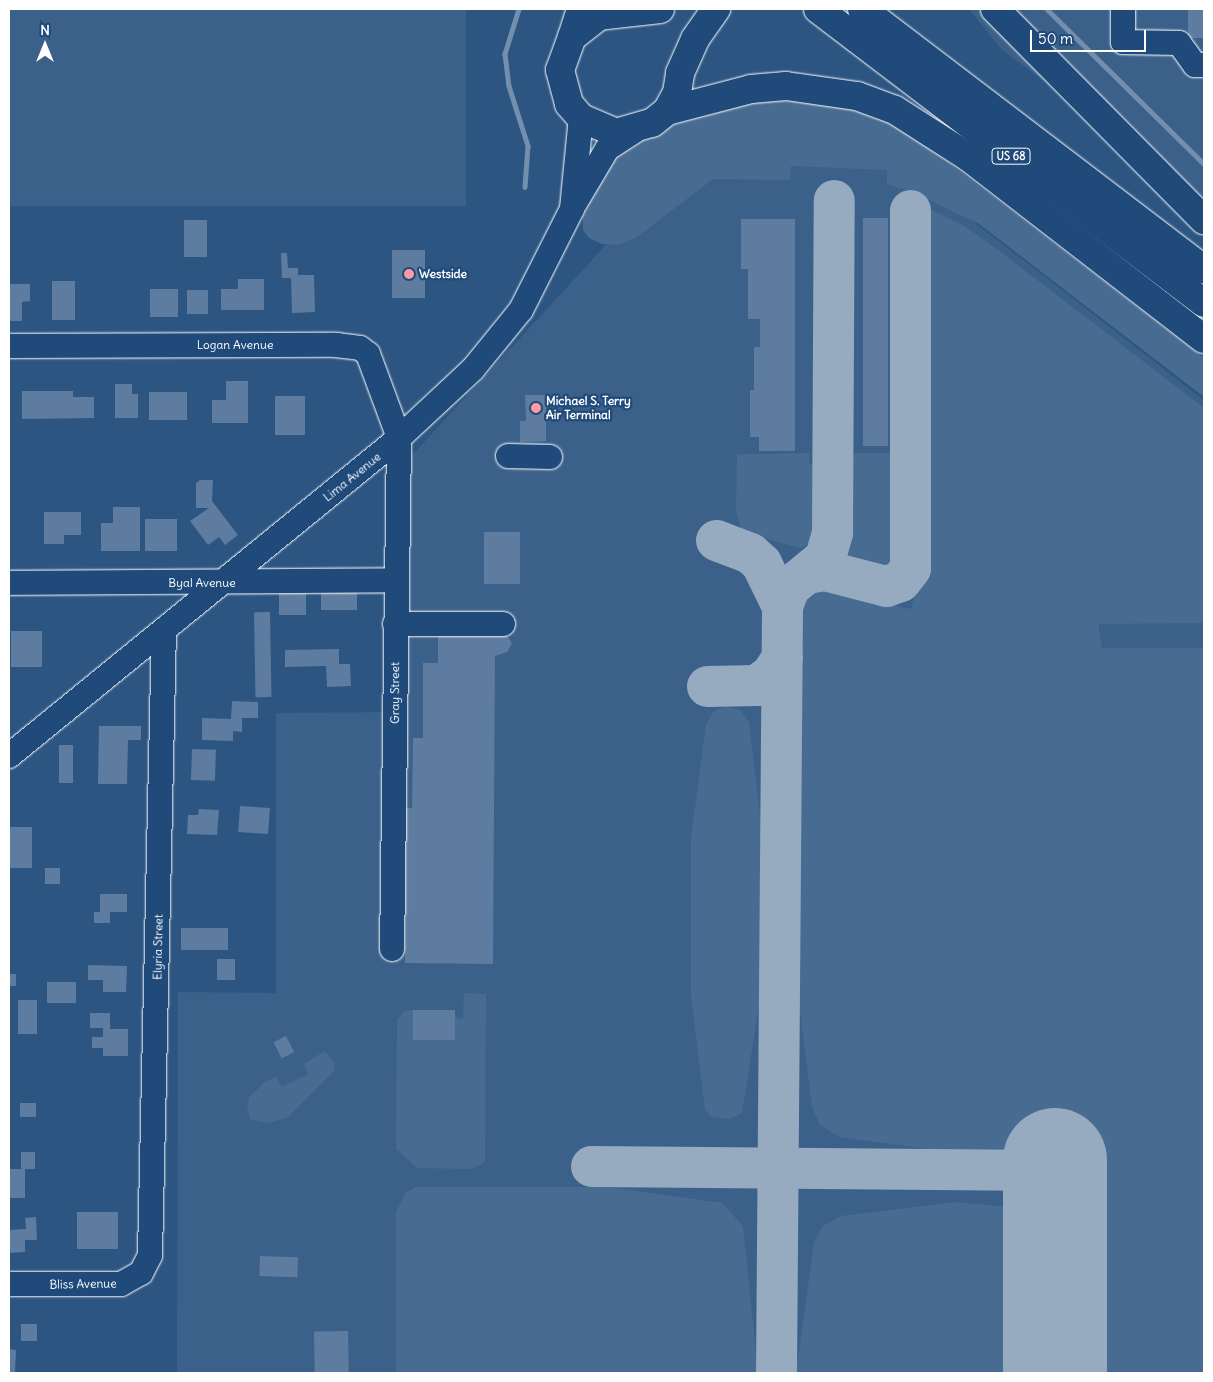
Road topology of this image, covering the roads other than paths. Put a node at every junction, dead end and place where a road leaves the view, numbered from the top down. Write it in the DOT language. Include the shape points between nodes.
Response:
graph roads {
  1 [pos="581,9"];
  2 [pos="660,9"];
  3 [pos="716,9"];
  4 [pos="818,9"];
  5 [pos="862,9"];
  6 [pos="995,9"];
  7 [pos="1122,9"];
  8 [pos="572,37"];
  9 [pos="1204,65"];
  10 [pos="667,111"];
  11 [pos="581,118"];
  12 [pos="635,131"];
  13 [pos="572,209"];
  14 [pos="1204,220"];
  15 [pos="1204,270"];
  16 [pos="1204,304"];
  17 [pos="1204,339"];
  18 [pos="9,346"];
  19 [pos="399,438"];
  20 [pos="508,456"];
  21 [pos="550,456"];
  22 [pos="395,580"];
  23 [pos="9,583"];
  24 [pos="223,583"];
  25 [pos="394,624"];
  26 [pos="503,624"];
  27 [pos="164,630"];
  28 [pos="9,756"];
  29 [pos="392,949"];
  30 [pos="148,1263"];
  31 [pos="9,1284"];
  1 -- 8 [label="main road"];
  2 -- 8 [label="main road" via="599,16"];
  3 -- 10 [label="main road" via="695,39"];
  4 -- 16 [label="main road, US 68"];
  5 -- 15 [label="main road, US 68"];
  6 -- 14 [label="main road"];
  7 -- 9 [label="street" via="1123,42 1179,44 1195,65"];
  8 -- 11 [label="main road" via="563,53 561,79 569,104"];
  10 -- 12 [label="main road"];
  10 -- 17 [label="main road" via="751,89 786,86 857,96 895,110 967,156"];
  11 -- 12 [label="main road" via="616,132"];
  11 -- 13 [label="street, Lima Avenue"];
  12 -- 13 [label="street" via="607,149"];
  13 -- 19 [label="street, Lima Avenue" via="536,284 505,331 473,369"];
  18 -- 19 [label="street, Logan Avenue" via="360,348 374,364"];
  19 -- 22 [label="street, Gray Street"];
  19 -- 24 [label="street, Lima Avenue"];
  20 -- 21 [label="street"];
  22 -- 24 [label="street, Byal Avenue"];
  22 -- 25 [label="street, Gray Street"];
  23 -- 24 [label="street, Byal Avenue"];
  24 -- 27 [label="street, Lima Avenue"];
  25 -- 26 [label="street"];
  25 -- 29 [label="street, Gray Street"];
  27 -- 28 [label="street, Lima Avenue"];
  27 -- 30 [label="street, Elyria Street" via="153,1235"];
  30 -- 31 [label="street, Bliss Avenue" via="132,1280 121,1284"];
}
